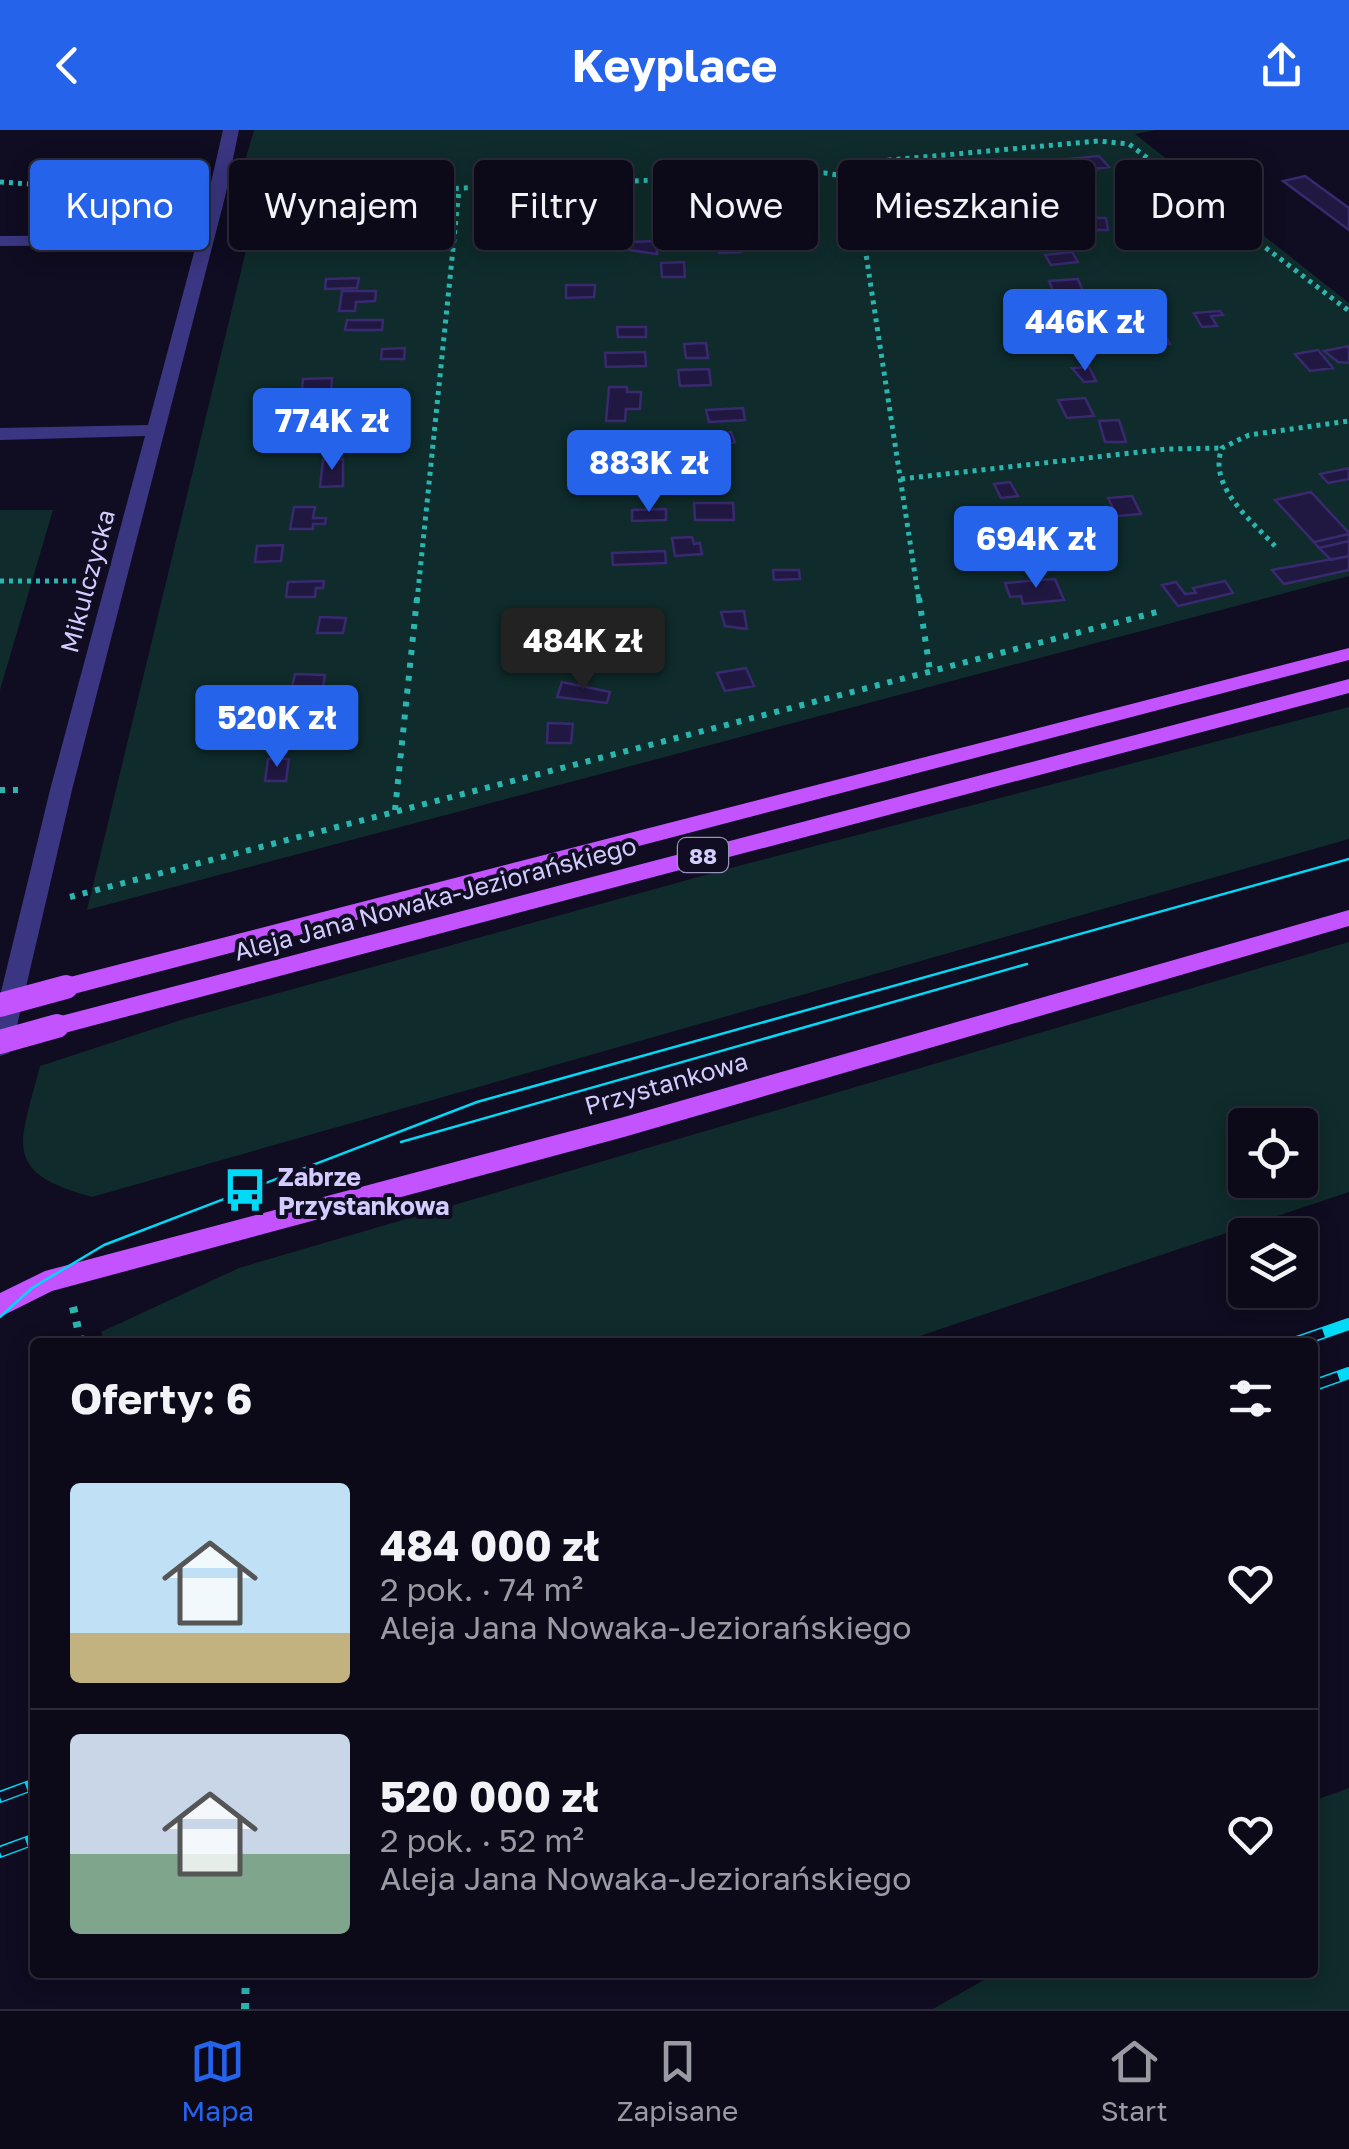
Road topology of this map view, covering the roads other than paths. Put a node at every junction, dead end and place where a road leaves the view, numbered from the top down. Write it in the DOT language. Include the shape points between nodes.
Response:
graph roads {
  1 [pos="231,130"];
  2 [pos="209,228"];
  3 [pos="0,241"];
  4 [pos="30,241"];
  5 [pos="203,250"];
  6 [pos="156,430"];
  7 [pos="0,434"];
  8 [pos="1349,654"];
  9 [pos="1349,686"];
  10 [pos="1349,918"];
  11 [pos="0,1005"];
  12 [pos="0,1044"];
  13 [pos="0,1306"];
  1 -- 2 [label="street, Mikulczycka"];
  3 -- 4 [label="street"];
  5 -- 6 [label="street, Mikulczycka"];
  6 -- 7 [label="street"];
  6 -- 12 [label="street, Mikulczycka"];
  8 -- 11 [label="main road, Aleja Jana Nowaka-Jeziorańskiego / 88, bridge"];
  9 -- 12 [label="main road, Aleja Jana Nowaka-Jeziorańskiego / 88, bridge"];
  10 -- 13 [label="main road, Przystankowa" via="624,1127 45,1282"];
}
